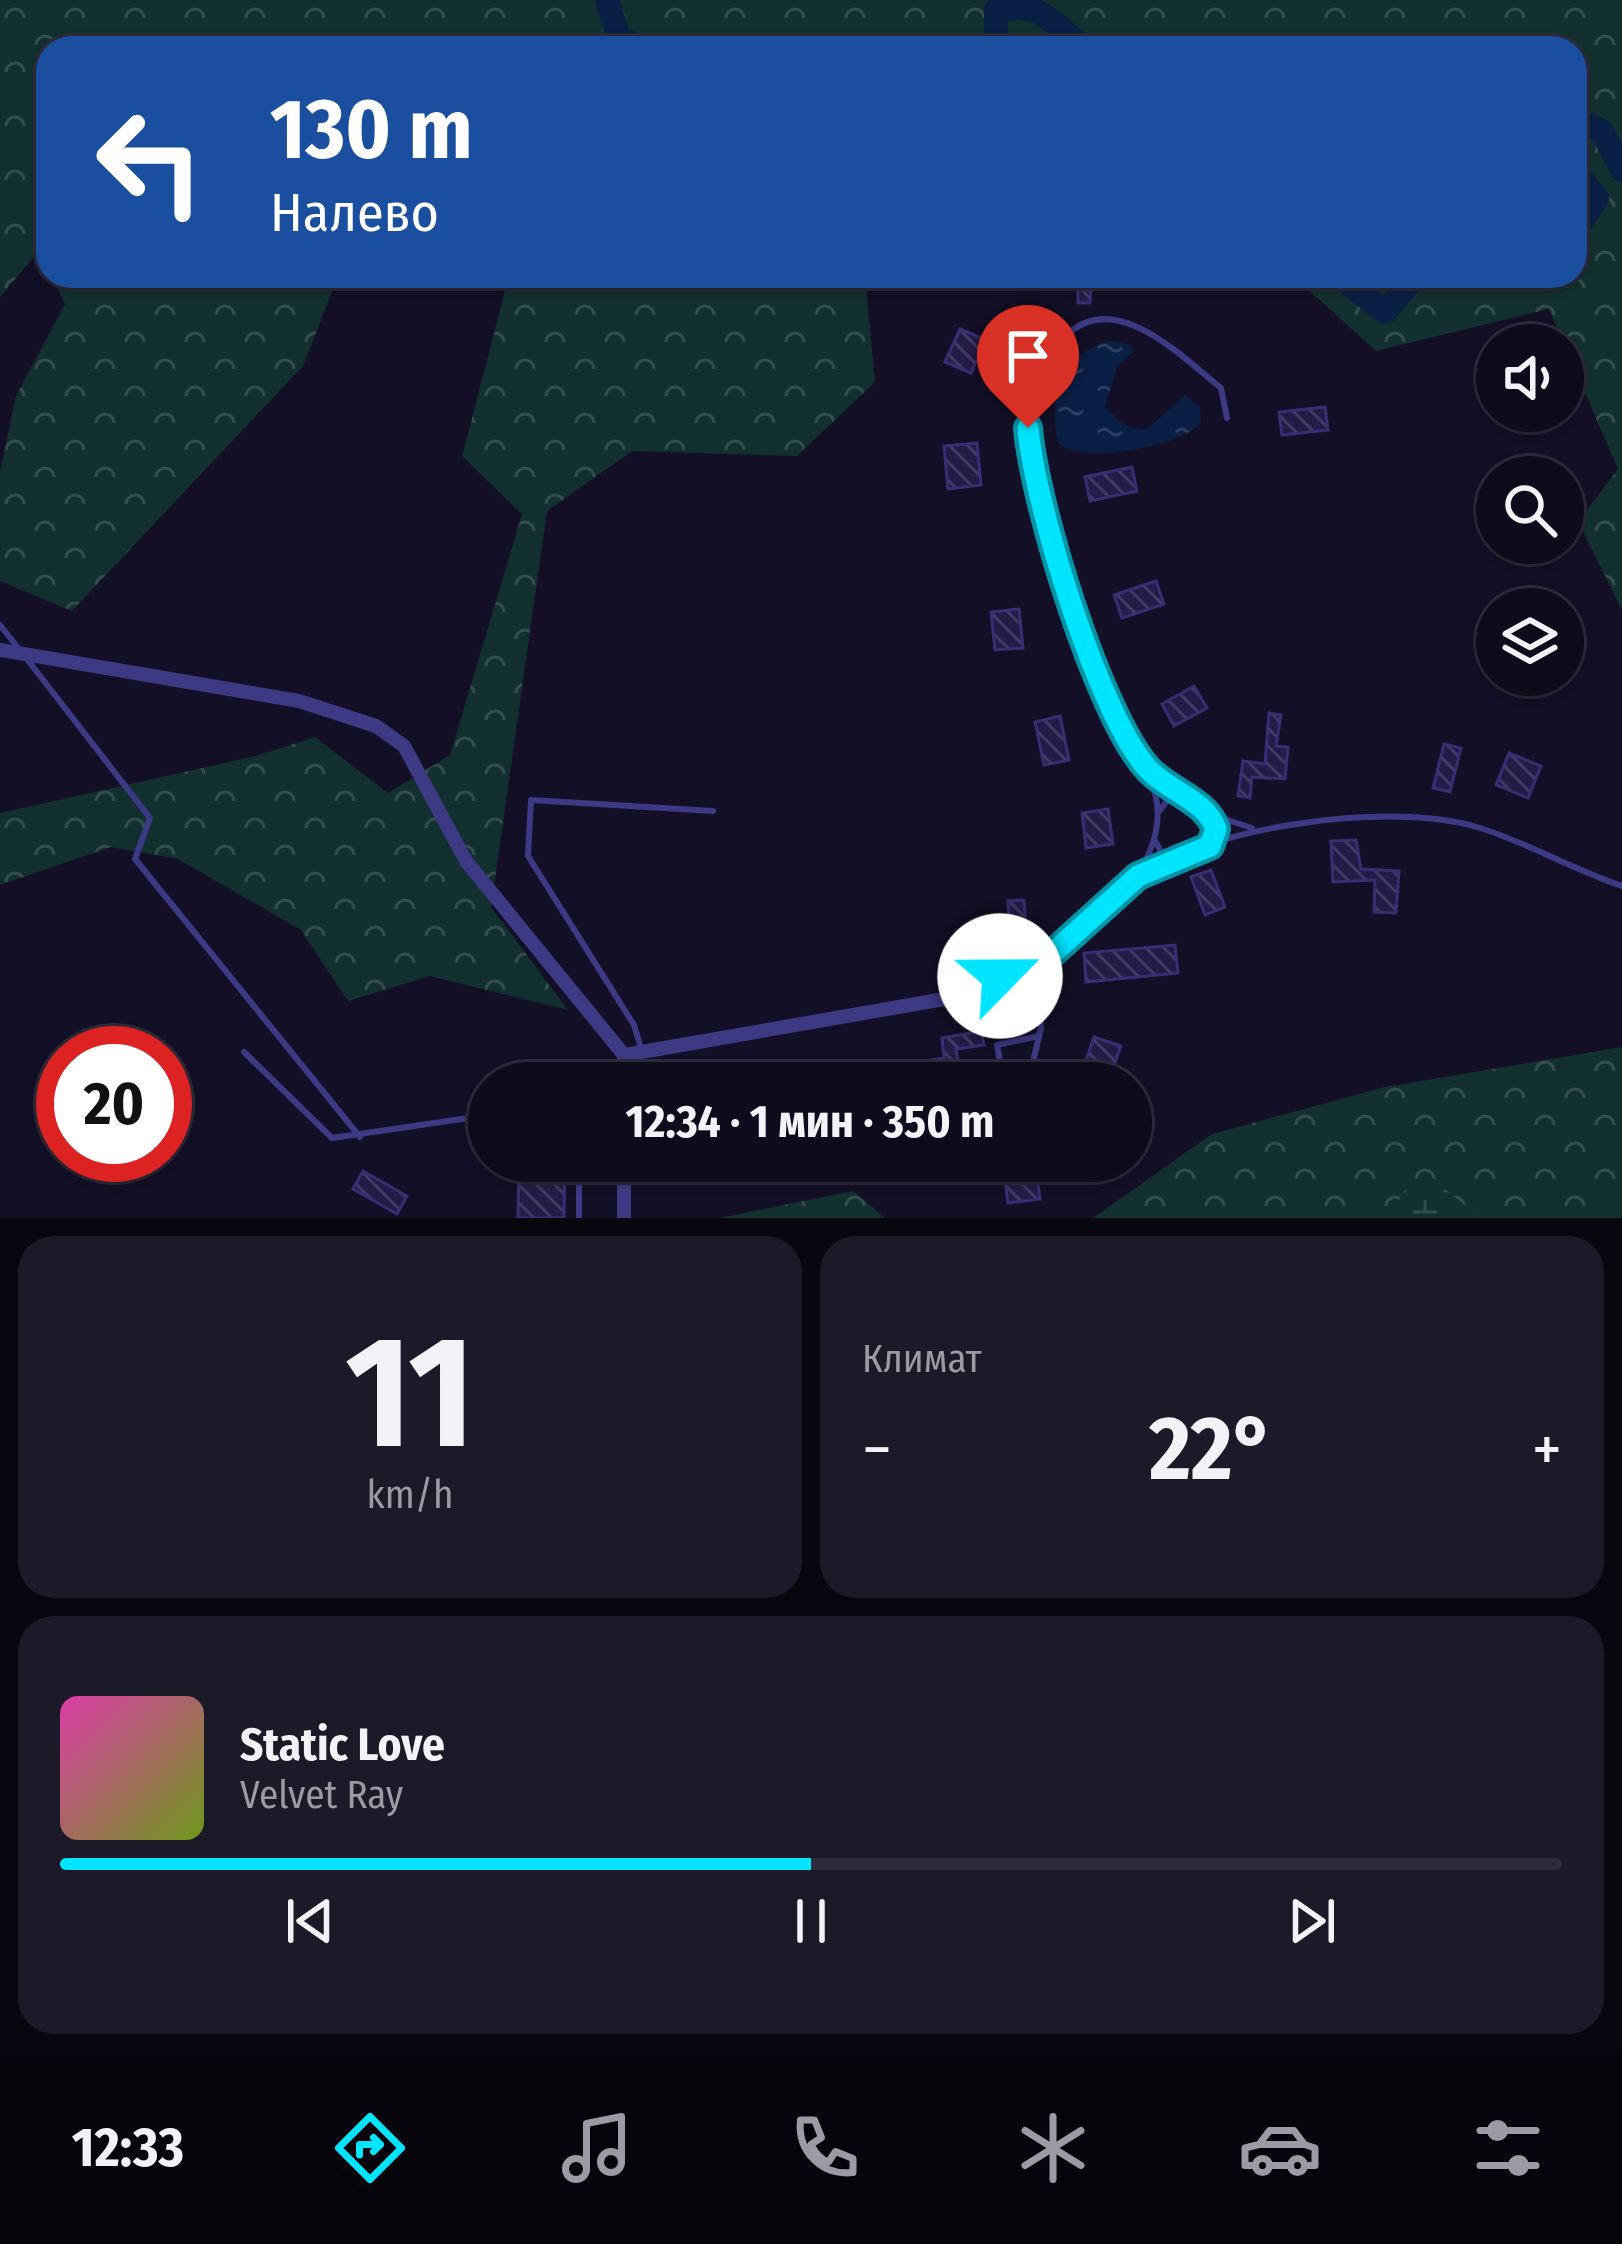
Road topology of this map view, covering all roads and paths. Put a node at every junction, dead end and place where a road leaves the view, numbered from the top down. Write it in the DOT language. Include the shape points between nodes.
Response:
graph roads {
  1 [pos="1227,418"];
  2 [pos="0,625"];
  3 [pos="0,650"];
  4 [pos="22,653"];
  5 [pos="1147,768"];
  6 [pos="1186,799"];
  7 [pos="713,811"];
  8 [pos="1157,814"];
  9 [pos="1209,814"];
  10 [pos="1256,829"];
  11 [pos="1154,837"];
  12 [pos="1210,846"];
  13 [pos="1176,858"];
  14 [pos="1138,876"];
  15 [pos="1622,886"];
  16 [pos="1032,972"];
  17 [pos="950,998"];
  18 [pos="1040,1036"];
  19 [pos="244,1052"];
  20 [pos="642,1052"];
  21 [pos="624,1055"];
  22 [pos="624,1062"];
  23 [pos="1000,1062"];
  24 [pos="1033,1062"];
  25 [pos="468,1118"];
  26 [pos="360,1137"];
  27 [pos="579,1182"];
  28 [pos="624,1182"];
  29 [pos="580,1218"];
  30 [pos="625,1218"];
  1 -- 5 [label="lane" via="1221,388 1129,322 1073,328 1033,387 1028,428 1042,518 1106,693"];
  2 -- 4 [label="lane"];
  3 -- 4 [label="street"];
  4 -- 21 [label="street" via="299,701 376,726 404,746 466,861"];
  4 -- 26 [label="lane" via="150,818 135,859"];
  5 -- 6 [label="lane"];
  5 -- 8 [label="lane"];
  6 -- 8 [label="lane" via="1167,800"];
  6 -- 9 [label="lane"];
  7 -- 20 [label="lane" via="531,800 528,856 634,1024"];
  8 -- 11 [label="lane"];
  9 -- 10 [label="lane"];
  9 -- 12 [label="lane" via="1216,829"];
  10 -- 12 [label="lane"];
  10 -- 15 [label="lane" via="1345,819 1476,826"];
  11 -- 13 [label="lane" via="1163,855"];
  11 -- 14 [label="lane"];
  12 -- 13 [label="lane"];
  13 -- 14 [label="lane"];
  14 -- 16 [label="lane"];
  16 -- 17 [label="lane" via="1000,976 989,992"];
  16 -- 18 [label="lane"];
  17 -- 20 [label="street"];
  18 -- 23 [label="lane" via="997,1046"];
  18 -- 24 [label="lane"];
  19 -- 26 [label="lane" via="332,1138"];
  20 -- 21 [label="street"];
  21 -- 22 [label="street"];
  25 -- 26 [label="lane"];
  27 -- 29 [label="lane"];
  28 -- 30 [label="street"];
}
